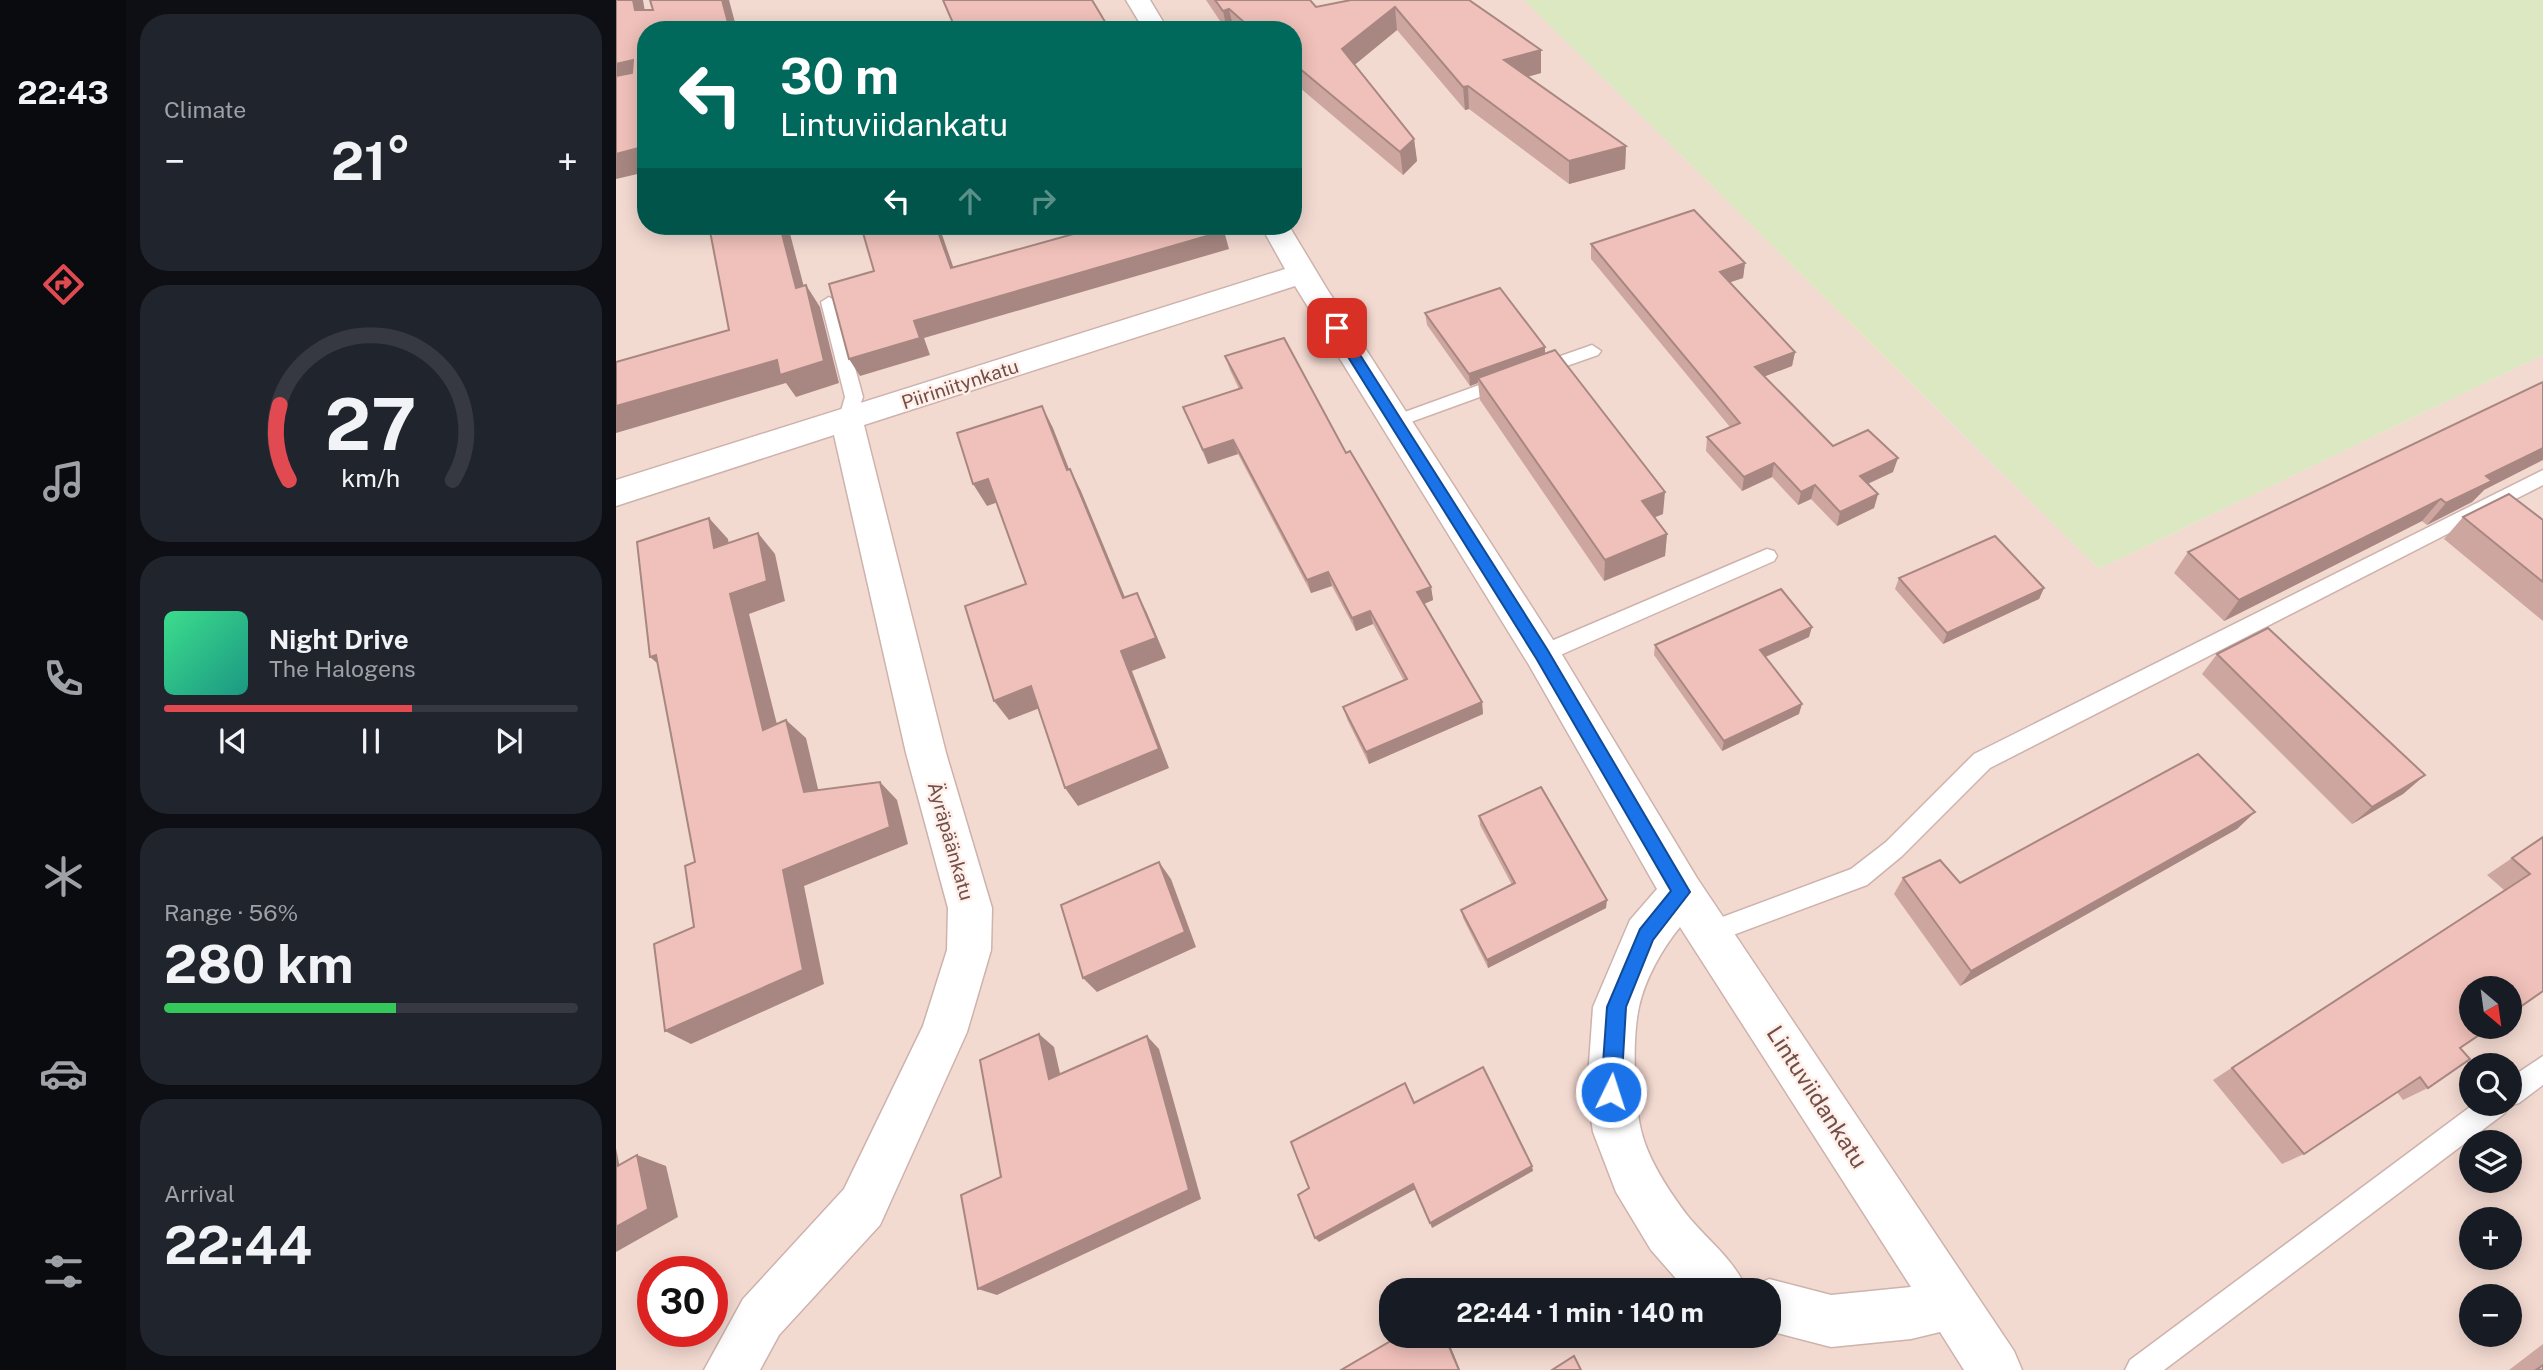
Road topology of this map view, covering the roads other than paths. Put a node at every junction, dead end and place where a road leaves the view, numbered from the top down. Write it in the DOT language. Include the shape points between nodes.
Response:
graph roads {
  1 [pos="1138,0"];
  2 [pos="1151,21"];
  3 [pos="1280,235"];
  4 [pos="1303,273"];
  5 [pos="829,302"];
  6 [pos="1592,351"];
  7 [pos="847,421"];
  8 [pos="1397,421"];
  9 [pos="2543,477"];
  10 [pos="616,493"];
  11 [pos="1767,556"];
  12 [pos="1542,654"];
  13 [pos="1682,892"];
  14 [pos="1709,933"];
  15 [pos="2543,1069"];
  16 [pos="2522,1085"];
  17 [pos="2480,1116"];
  18 [pos="1710,1278"];
  19 [pos="1951,1303"];
  20 [pos="1781,1308"];
  21 [pos="731,1370"];
  22 [pos="1995,1370"];
  23 [pos="2140,1370"];
  1 -- 2 [label="street"];
  3 -- 4 [label="street, Lintuviidankatu"];
  4 -- 7 [label="street, Piiriniitynkatu"];
  4 -- 8 [label="street, Lintuviidankatu"];
  5 -- 7 [label="lane" via="855,397"];
  6 -- 8 [label="lane"];
  7 -- 10 [label="street, Piiriniitynkatu"];
  7 -- 21 [label="street, Äyräpäänkatu" via="926,752 970,908 969,950 944,1032 862,1207 761,1317"];
  8 -- 12 [label="street, Lintuviidankatu"];
  9 -- 14 [label="lane" via="1982,761 1894,849 1859,877"];
  11 -- 12 [label="lane"];
  12 -- 13 [label="street, Lintuviidankatu"];
  13 -- 14 [label="street, Lintuviidankatu"];
  13 -- 18 [label="street" via="1646,935 1616,1007 1611,1092 1617,1132 1633,1175 1669,1232"];
  14 -- 19 [label="street, Lintuviidankatu"];
  15 -- 16 [label="lane"];
  17 -- 23 [label="lane"];
  19 -- 20 [label="street" via="1911,1314 1831,1321"];
  19 -- 22 [label="street, Lintuviidankatu"];
}
